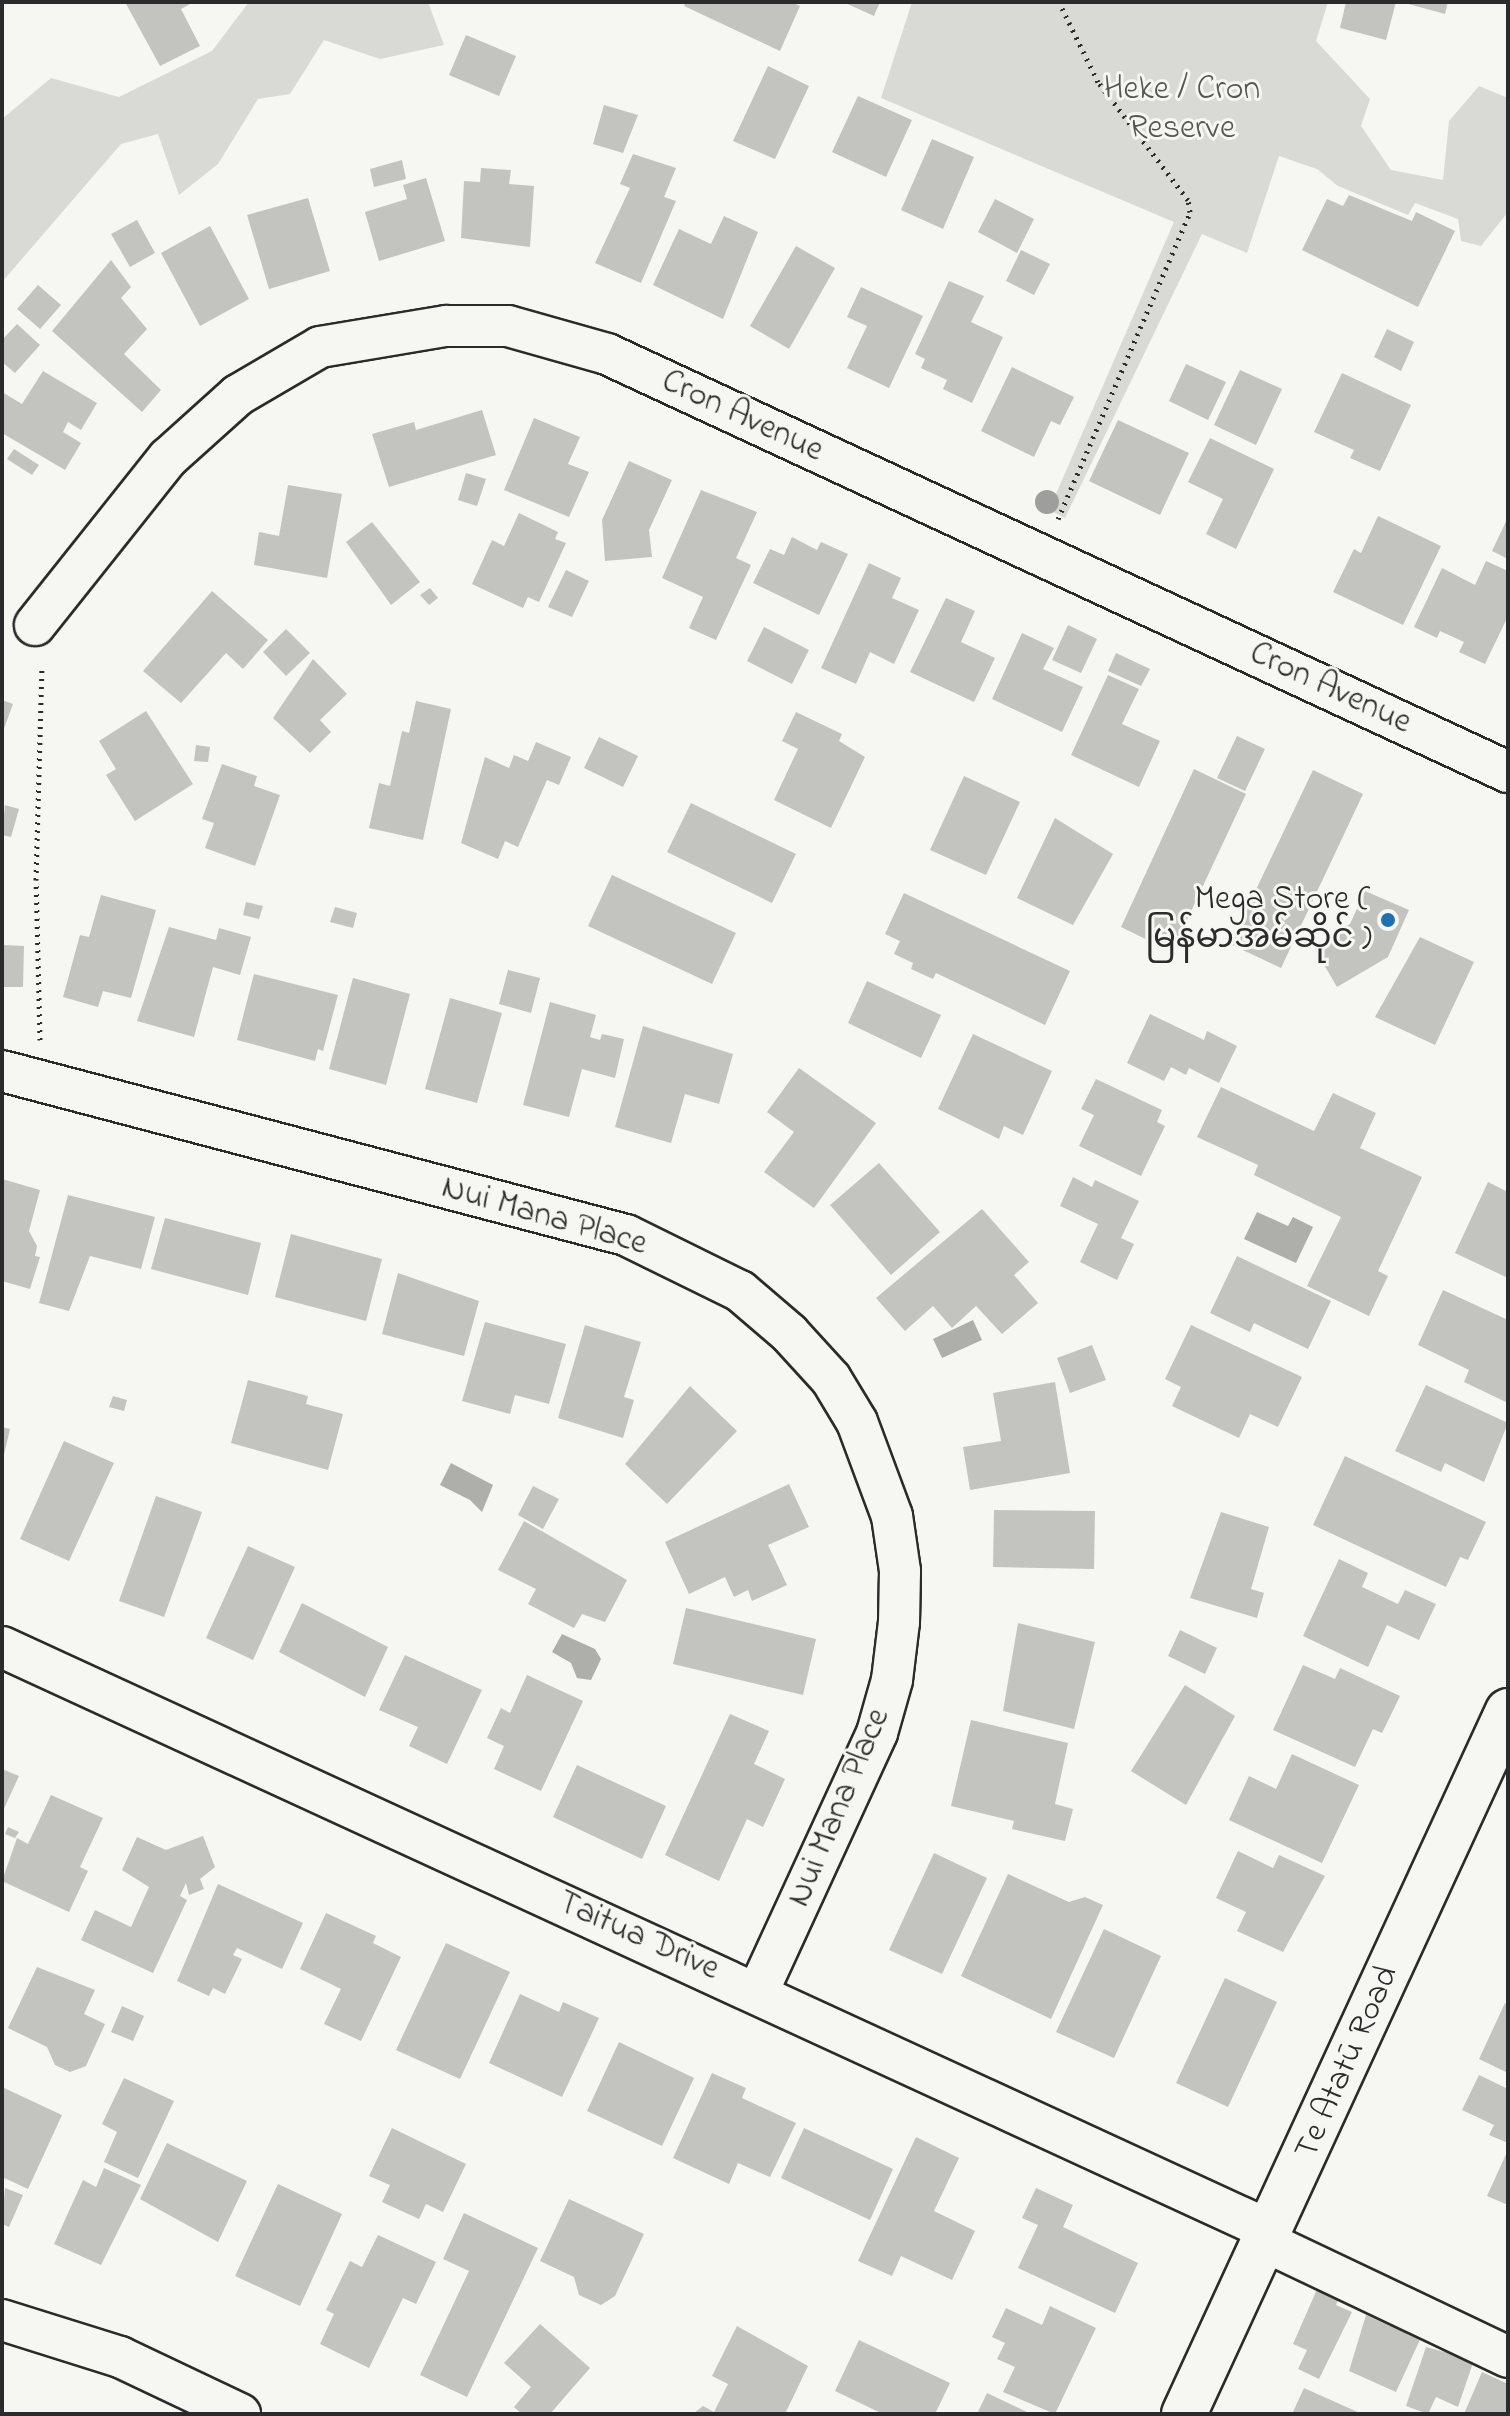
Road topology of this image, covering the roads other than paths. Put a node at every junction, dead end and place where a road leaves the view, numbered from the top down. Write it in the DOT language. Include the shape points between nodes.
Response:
graph roads {
  1 [pos="35,625"];
  2 [pos="1508,772"];
  3 [pos="2,1071"];
  4 [pos="2,1647"];
  5 [pos="1508,1711"];
  6 [pos="758,1992"];
  7 [pos="1268,2236"];
  8 [pos="2,2320"];
  9 [pos="1508,2357"];
  10 [pos="240,2414"];
  11 [pos="1184,2414"];
  1 -- 2 [label="street, Cron Avenue" via="168,458 238,395 320,347 446,326 508,326 607,354"];
  3 -- 6 [label="street, Nui Mana Place" via="626,1235 740,1291 831,1379 857,1422 892,1516 900,1571 896,1651 877,1733 852,1795"];
  4 -- 6 [label="street, Taitua Drive"];
  5 -- 7 [label="main road, Te Atatū Road"];
  6 -- 7 [label="street, Taitua Drive"];
  7 -- 9 [label="street, Taitua Drive"];
  7 -- 11 [label="main road, Te Atatū Road"];
  8 -- 10 [label="street" via="120,2357"];
}
